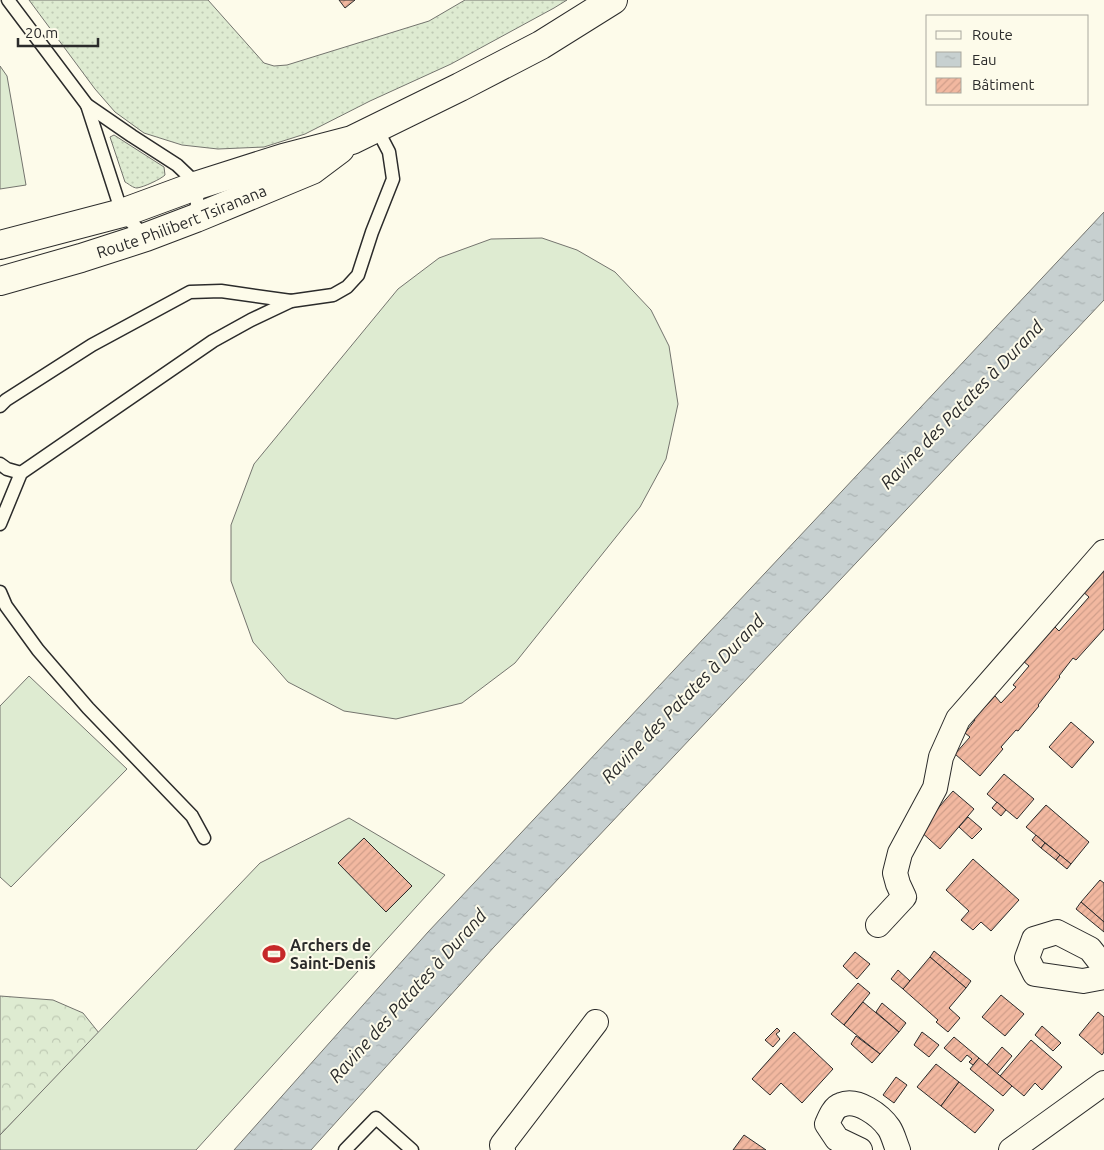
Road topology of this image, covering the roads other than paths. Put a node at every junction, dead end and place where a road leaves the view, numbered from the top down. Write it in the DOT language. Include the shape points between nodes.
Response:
graph roads {
  1 [pos="8,0"];
  2 [pos="612,0"];
  3 [pos="87,105"];
  4 [pos="377,129"];
  5 [pos="352,140"];
  6 [pos="198,186"];
  7 [pos="122,212"];
  8 [pos="196,218"];
  9 [pos="146,237"];
  10 [pos="0,245"];
  11 [pos="0,281"];
  12 [pos="291,302"];
  13 [pos="0,406"];
  14 [pos="0,464"];
  15 [pos="21,473"];
  16 [pos="0,524"];
  17 [pos="1104,552"];
  18 [pos="0,592"];
  19 [pos="204,838"];
  20 [pos="878,924"];
  21 [pos="1104,967"];
  22 [pos="1104,977"];
  23 [pos="596,1022"];
  24 [pos="1104,1083"];
  25 [pos="346,1150"];
  26 [pos="412,1150"];
  27 [pos="503,1150"];
  28 [pos="860,1150"];
  29 [pos="898,1150"];
  30 [pos="1011,1150"];
  1 -- 3 [label="lane"];
  2 -- 4 [label="main road, Route Philibert Tsiranana" via="541,45"];
  3 -- 6 [label="lane" via="177,164"];
  3 -- 7 [label="lane"];
  4 -- 5 [label="main road, Route Philibert Tsiranana"];
  4 -- 12 [label="lane" via="389,152 393,179 358,275 333,295"];
  5 -- 6 [label="main road, Route Philibert Tsiranana" via="282,158"];
  5 -- 8 [label="main road, Route Philibert Tsiranana" via="312,170"];
  6 -- 7 [label="main road, Route Philibert Tsiranana"];
  6 -- 8 [label="lane"];
  7 -- 9 [label="lane"];
  7 -- 10 [label="main road, Route Philibert Tsiranana"];
  8 -- 9 [label="main road, Route Philibert Tsiranana"];
  9 -- 11 [label="main road, Route Philibert Tsiranana"];
  12 -- 13 [label="lane" via="221,291 190,292 92,345"];
  12 -- 15 [label="lane" via="213,341"];
  14 -- 15 [label="lane"];
  15 -- 16 [label="lane"];
  17 -- 20 [label="street" via="958,720 941,757 936,788 900,852 895,873 904,897"];
  18 -- 19 [label="lane" via="6,606 38,650 88,708 192,816"];
  21 -- 22 [label="street" via="1090,949 1057,932 1034,940 1027,958 1035,974 1083,982"];
  23 -- 27 [label="street" via="502,1145"];
  24 -- 30 [label="street"];
  25 -- 26 [label="lane" via="376,1118"];
  28 -- 29 [label="street" via="837,1139 827,1124 832,1112 840,1105 855,1103 873,1112 889,1128"];
}
